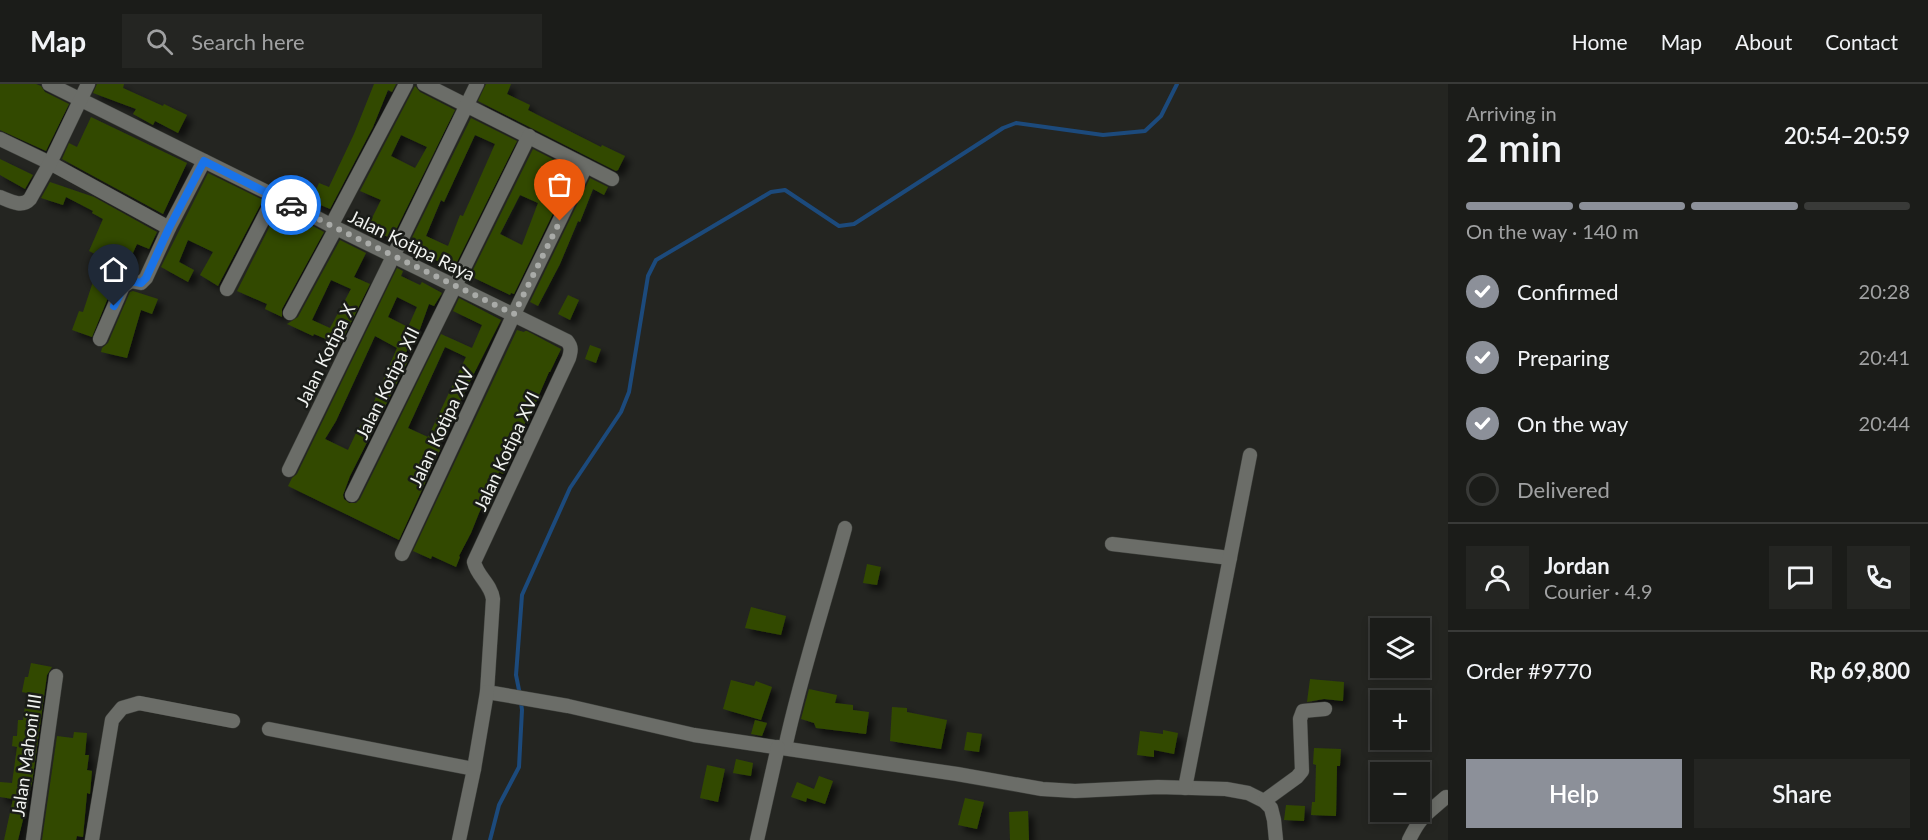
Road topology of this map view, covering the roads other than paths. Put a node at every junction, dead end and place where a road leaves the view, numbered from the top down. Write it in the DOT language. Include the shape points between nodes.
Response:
graph roads {
  1 [pos="48,84"];
  2 [pos="88,84"];
  3 [pos="406,84"];
  4 [pos="424,84"];
  5 [pos="477,84"];
  6 [pos="82,100"];
  7 [pos="467,105"];
  8 [pos="528,136"];
  9 [pos="0,139"];
  10 [pos="204,161"];
  11 [pos="50,163"];
  12 [pos="586,166"];
  13 [pos="612,179"];
  14 [pos="275,196"];
  15 [pos="0,198"];
  16 [pos="333,227"];
  17 [pos="169,228"];
  18 [pos="393,255"];
  19 [pos="454,286"];
  20 [pos="227,289"];
  21 [pos="290,313"];
  22 [pos="514,314"];
  23 [pos="100,339"];
  24 [pos="567,341"];
  25 [pos="1250,455"];
  26 [pos="289,470"];
  27 [pos="352,495"];
  28 [pos="845,528"];
  29 [pos="1112,544"];
  30 [pos="402,554"];
  31 [pos="1230,558"];
  32 [pos="56,676"];
  33 [pos="487,692"];
  34 [pos="1325,709"];
  35 [pos="233,721"];
  36 [pos="269,729"];
  37 [pos="781,748"];
  38 [pos="474,769"];
  39 [pos="1185,788"];
  40 [pos="1446,797"];
  41 [pos="1264,801"];
  42 [pos="33,840"];
  43 [pos="92,840"];
  44 [pos="459,840"];
  45 [pos="757,840"];
  46 [pos="1276,840"];
  47 [pos="1409,840"];
  1 -- 6 [label="street, Jalan Kotipa Raya"];
  2 -- 6 [label="street"];
  3 -- 16 [label="street"];
  4 -- 7 [label="street"];
  5 -- 7 [label="street, Jalan Kotipa X"];
  6 -- 10 [label="street, Jalan Kotipa Raya"];
  6 -- 11 [label="street"];
  7 -- 8 [label="street"];
  7 -- 18 [label="street, Jalan Kotipa X"];
  8 -- 12 [label="street"];
  8 -- 19 [label="street, Jalan Kotipa XII"];
  9 -- 11 [label="street"];
  10 -- 14 [label="street, Jalan Kotipa Raya"];
  10 -- 17 [label="street"];
  11 -- 15 [label="street" via="27,203"];
  11 -- 17 [label="street"];
  12 -- 13 [label="street"];
  12 -- 22 [label="street, Jalan Kotipa XIV"];
  14 -- 16 [label="street, Jalan Kotipa Raya"];
  14 -- 20 [label="street"];
  16 -- 18 [label="street, Jalan Kotipa Raya"];
  16 -- 21 [label="street"];
  17 -- 23 [label="street" via="145,280 123,286"];
  18 -- 19 [label="street, Jalan Kotipa Raya"];
  18 -- 26 [label="street, Jalan Kotipa X"];
  19 -- 22 [label="street, Jalan Kotipa Raya"];
  19 -- 27 [label="street, Jalan Kotipa XII"];
  22 -- 24 [label="street, Jalan Kotipa Raya"];
  22 -- 30 [label="street, Jalan Kotipa XIV"];
  24 -- 33 [label="street, Jalan Kotipa XVI" via="571,348 569,358 475,557 475,566 493,599"];
  25 -- 31 [label="street"];
  28 -- 37 [label="street"];
  29 -- 31 [label="street"];
  31 -- 39 [label="street"];
  32 -- 42 [label="street, Jalan Mahoni III"];
  33 -- 37 [label="street" via="694,735"];
  33 -- 38 [label="street"];
  34 -- 41 [label="street" via="1303,711 1302,771"];
  35 -- 43 [label="street" via="139,703 122,708 112,720"];
  36 -- 38 [label="street"];
  37 -- 39 [label="street" via="1042,789"];
  37 -- 45 [label="street"];
  38 -- 44 [label="street"];
  39 -- 41 [label="street" via="1226,789"];
  40 -- 47 [label="street" via="1426,812"];
  41 -- 46 [label="street" via="1271,808"];
}
